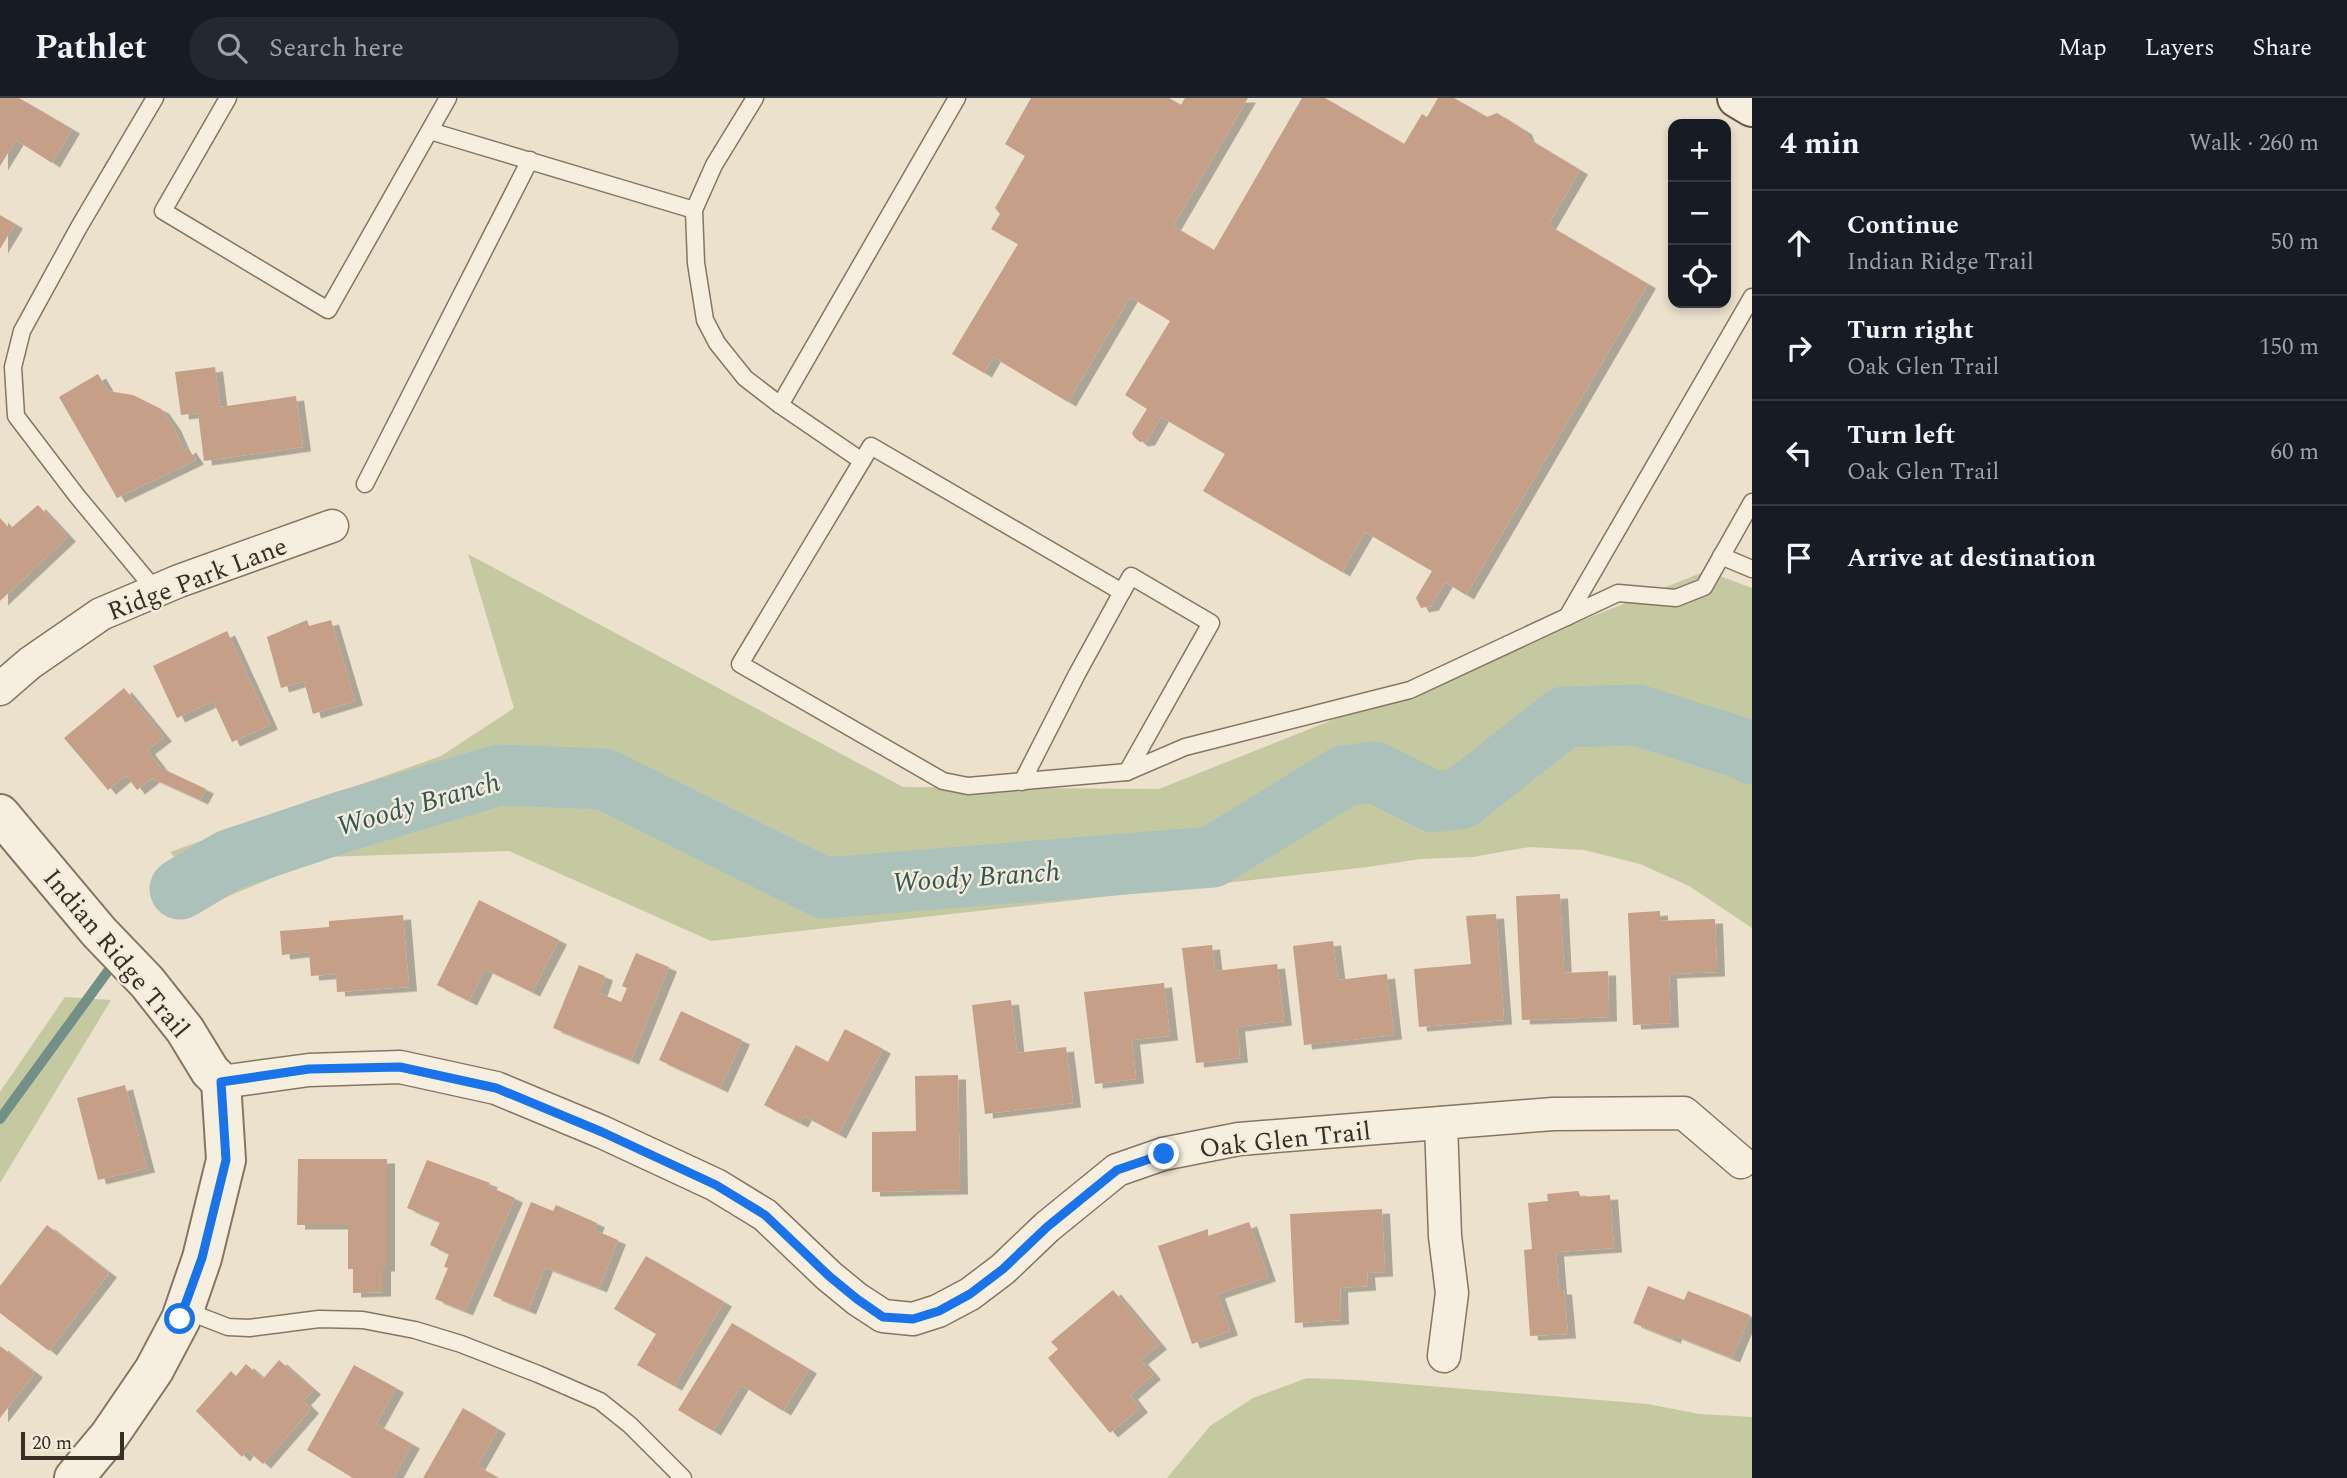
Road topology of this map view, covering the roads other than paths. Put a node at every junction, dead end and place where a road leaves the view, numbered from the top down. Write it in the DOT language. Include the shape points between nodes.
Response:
graph roads {
  1 [pos="155,98"];
  2 [pos="228,98"];
  3 [pos="448,98"];
  4 [pos="755,98"];
  5 [pos="957,98"];
  6 [pos="1737,98"];
  7 [pos="1752,107"];
  8 [pos="430,131"];
  9 [pos="530,160"];
  10 [pos="694,210"];
  11 [pos="1752,297"];
  12 [pos="780,405"];
  13 [pos="862,461"];
  14 [pos="365,484"];
  15 [pos="1752,502"];
  16 [pos="332,526"];
  17 [pos="1721,556"];
  18 [pos="1752,569"];
  19 [pos="156,591"];
  20 [pos="1122,592"];
  21 [pos="1567,617"];
  22 [pos="0,689"];
  23 [pos="1126,772"];
  24 [pos="1022,782"];
  25 [pos="0,814"];
  26 [pos="221,1082"];
  27 [pos="1441,1123"];
  28 [pos="1741,1162"];
  29 [pos="184,1310"];
  30 [pos="1444,1356"];
  31 [pos="74,1478"];
  32 [pos="683,1478"];
  1 -- 19 [label="lane" via="22,331 13,367 16,416"];
  2 -- 8 [label="lane" via="163,211 328,310"];
  3 -- 8 [label="lane"];
  4 -- 10 [label="lane" via="714,165"];
  5 -- 12 [label="lane"];
  6 -- 7 [label="street"];
  8 -- 9 [label="lane"];
  9 -- 10 [label="lane"];
  9 -- 14 [label="lane"];
  10 -- 12 [label="lane" via="705,320 745,378"];
  11 -- 21 [label="lane"];
  12 -- 13 [label="lane"];
  13 -- 20 [label="lane" via="871,446"];
  13 -- 24 [label="lane" via="740,664 943,781 968,786"];
  15 -- 17 [label="lane"];
  16 -- 19 [label="street, Ridge Park Lane"];
  17 -- 18 [label="lane"];
  17 -- 21 [label="lane" via="1703,587 1676,598 1618,593"];
  19 -- 22 [label="street, Ridge Park Lane" via="101,614"];
  20 -- 23 [label="lane" via="1131,576 1211,624"];
  20 -- 24 [label="lane"];
  21 -- 23 [label="lane" via="1410,690 1185,747"];
  23 -- 24 [label="lane"];
  25 -- 26 [label="street, Indian Ridge Trail" via="147,982"];
  26 -- 27 [label="street, Oak Glen Trail" via="309,1069 400,1067 496,1088 716,1185 765,1215 829,1276 883,1317 913,1319 970,1294 1117,1170 1164,1154 1239,1139"];
  26 -- 29 [label="street" via="226,1160"];
  27 -- 28 [label="street, Oak Glen Trail" via="1553,1114 1684,1113"];
  27 -- 30 [label="street" via="1452,1293"];
  29 -- 31 [label="street" via="155,1370"];
  29 -- 32 [label="lane" via="228,1327 363,1320 461,1344 600,1401"];
}
